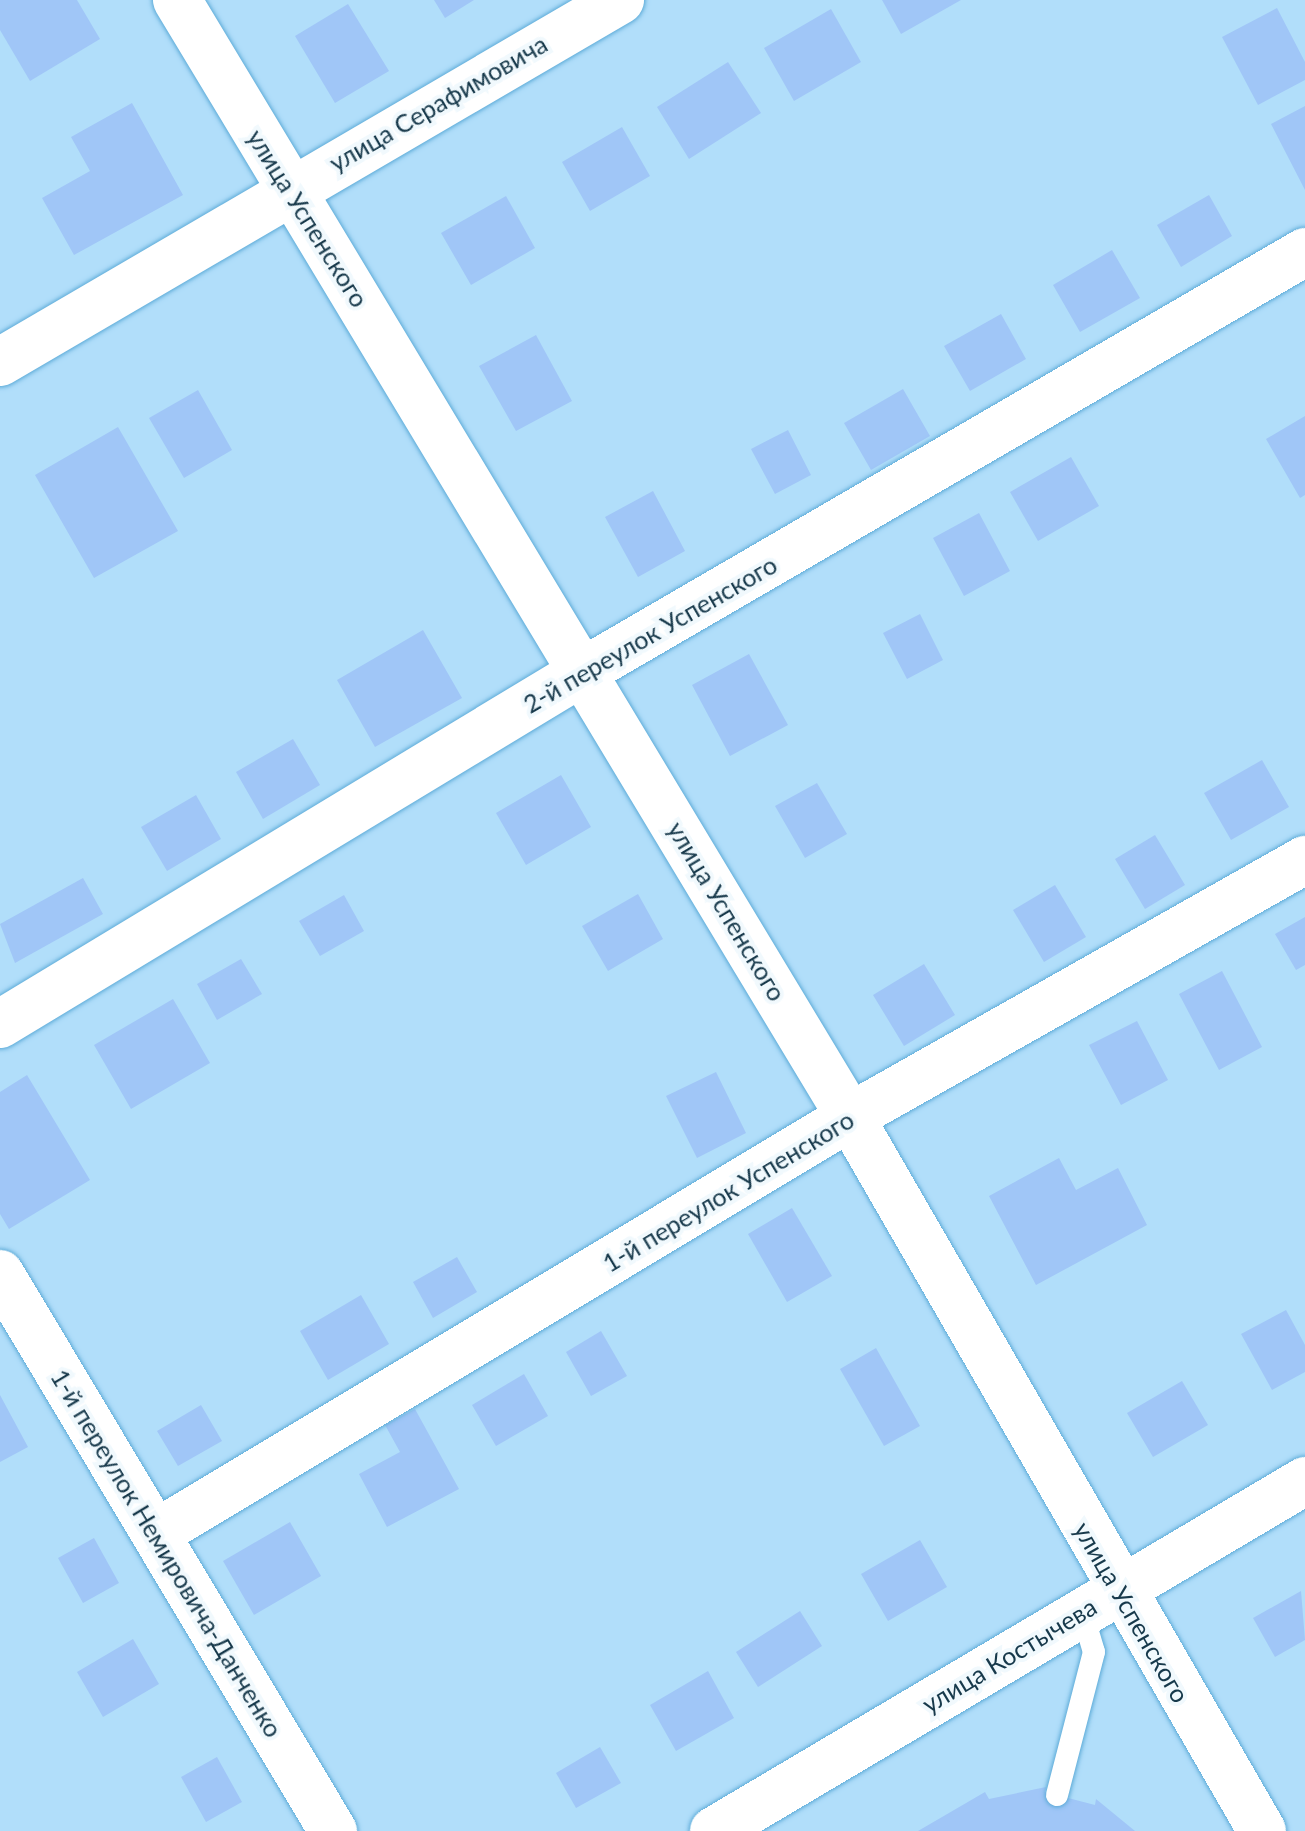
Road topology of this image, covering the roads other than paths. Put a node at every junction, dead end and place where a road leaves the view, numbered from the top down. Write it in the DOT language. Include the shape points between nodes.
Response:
graph roads {
  1 [pos="177,0"];
  2 [pos="620,0"];
  3 [pos="287,189"];
  4 [pos="1305,252"];
  5 [pos="0,362"];
  6 [pos="584,672"];
  7 [pos="1305,860"];
  8 [pos="0,1024"];
  9 [pos="850,1117"];
  10 [pos="0,1274"];
  11 [pos="12,1322"];
  12 [pos="1305,1481"];
  13 [pos="157,1533"];
  14 [pos="1100,1601"];
  15 [pos="1058,1795"];
  16 [pos="334,1831"];
  17 [pos="714,1831"];
  18 [pos="1262,1831"];
  1 -- 3 [label="street, улица Успенского"];
  2 -- 3 [label="street, улица Серафимовича"];
  3 -- 5 [label="street, улица Серафимовича"];
  3 -- 6 [label="street, улица Успенского"];
  4 -- 6 [label="street, 2-й переулок Успенского"];
  6 -- 8 [label="street, 2-й переулок Успенского"];
  6 -- 9 [label="street, улица Успенского"];
  7 -- 9 [label="street, 1-й переулок Успенского"];
  9 -- 13 [label="street, 1-й переулок Успенского"];
  9 -- 14 [label="street, улица Успенского"];
  10 -- 11 [label="street, 1-й переулок Немировича-Данченко"];
  11 -- 13 [label="street, 1-й переулок Немировича-Данченко"];
  12 -- 14 [label="street, улица Костычева"];
  13 -- 16 [label="street, 1-й переулок Немировича-Данченко"];
  14 -- 15 [label="lane"];
  14 -- 17 [label="street, улица Костычева"];
  14 -- 18 [label="street, улица Успенского"];
}
